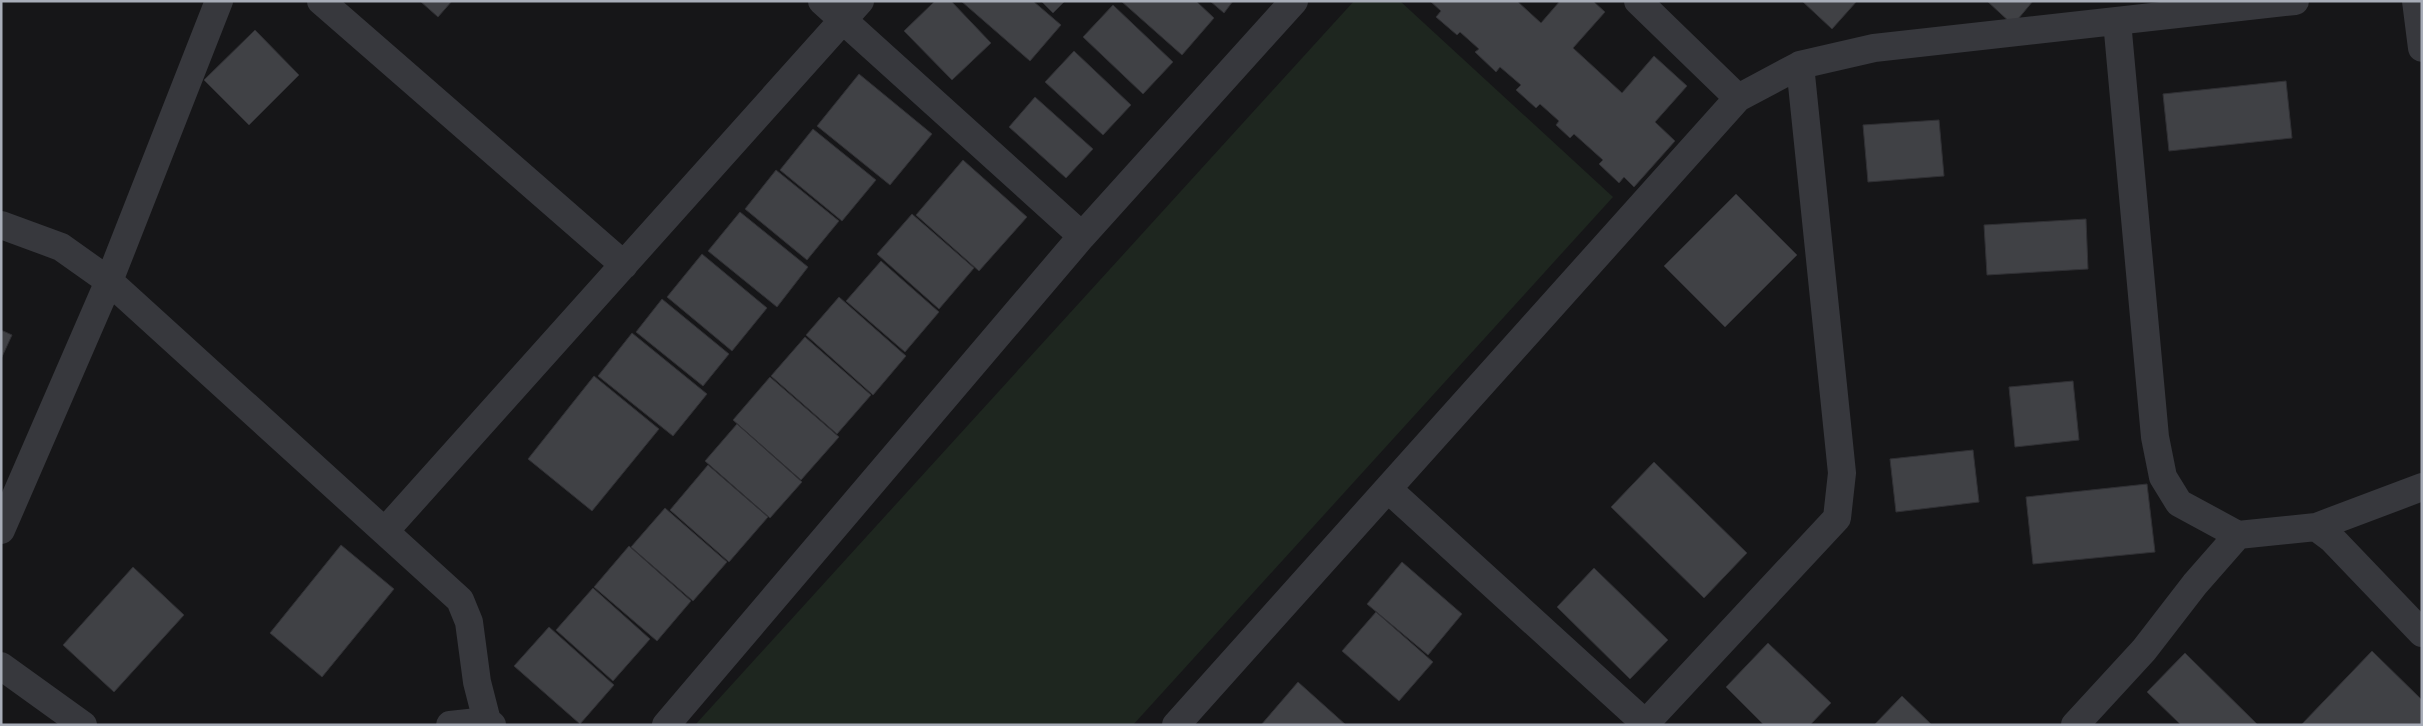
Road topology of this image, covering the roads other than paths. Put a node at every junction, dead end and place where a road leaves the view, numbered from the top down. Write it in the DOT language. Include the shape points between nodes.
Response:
graph roads {
  1 [pos="219,1"];
  2 [pos="321,1"];
  3 [pos="822,1"];
  4 [pos="1294,1"];
  5 [pos="1638,1"];
  6 [pos="2295,1"];
  7 [pos="2416,1"];
  8 [pos="2166,8"];
  9 [pos="852,11"];
  10 [pos="2117,21"];
  11 [pos="2422,48"];
  12 [pos="1800,65"];
  13 [pos="1738,98"];
  14 [pos="1,224"];
  15 [pos="1082,236"];
  16 [pos="624,265"];
  17 [pos="109,281"];
  18 [pos="2422,487"];
  19 [pos="1388,489"];
  20 [pos="2316,527"];
  21 [pos="1,530"];
  22 [pos="385,531"];
  23 [pos="2238,535"];
  24 [pos="2422,633"];
  25 [pos="1,666"];
  26 [pos="490,723"];
  27 [pos="1646,724"];
  28 [pos="83,725"];
  29 [pos="450,725"];
  30 [pos="666,725"];
  31 [pos="1176,725"];
  32 [pos="2075,725"];
  1 -- 17 [label="street"];
  2 -- 16 [label="street"];
  3 -- 9 [label="street"];
  4 -- 15 [label="street"];
  5 -- 13 [label="street"];
  6 -- 8 [label="street"];
  7 -- 11 [label="street"];
  8 -- 10 [label="street"];
  9 -- 15 [label="street"];
  9 -- 16 [label="street"];
  10 -- 12 [label="street" via="1874,48"];
  10 -- 23 [label="street" via="2154,427 2162,477 2179,503"];
  12 -- 13 [label="street"];
  12 -- 27 [label="street" via="1842,473 1837,518"];
  13 -- 19 [label="street"];
  14 -- 17 [label="street" via="61,246"];
  15 -- 30 [label="street"];
  16 -- 22 [label="street"];
  17 -- 21 [label="street"];
  17 -- 22 [label="street"];
  18 -- 20 [label="street"];
  19 -- 27 [label="street"];
  19 -- 31 [label="street"];
  20 -- 23 [label="street"];
  20 -- 24 [label="street" via="2332,539"];
  22 -- 26 [label="street" via="460,600 469,622 477,682"];
  23 -- 32 [label="street" via="2144,650"];
  25 -- 28 [label="street"];
  26 -- 29 [label="street"];
}
